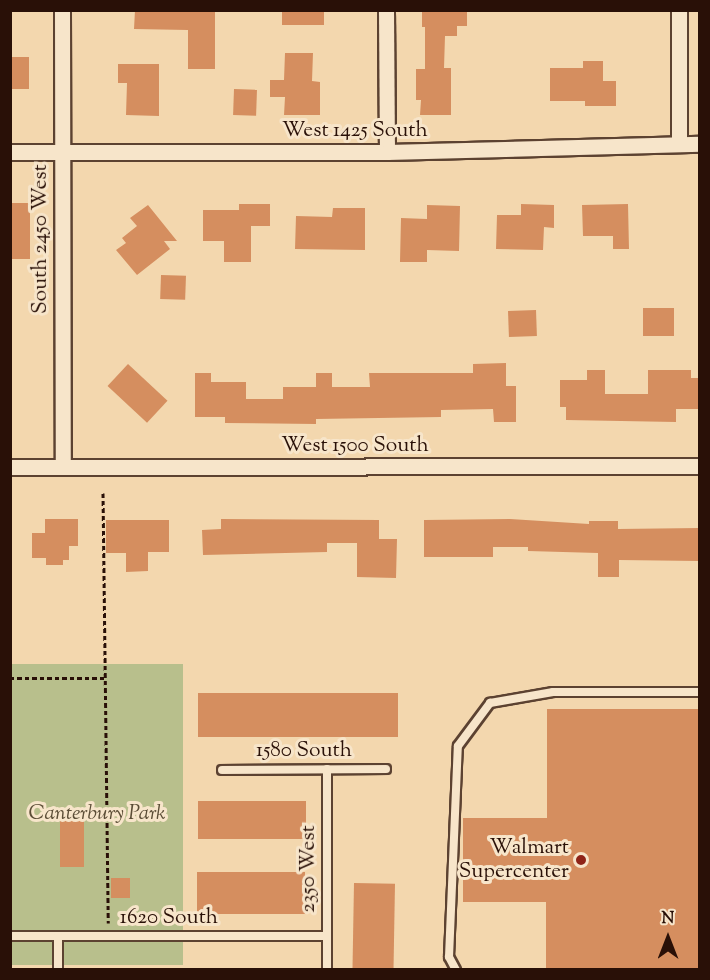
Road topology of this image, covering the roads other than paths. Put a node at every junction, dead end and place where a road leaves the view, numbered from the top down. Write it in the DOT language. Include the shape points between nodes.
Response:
graph roads {
  1 [pos="62,10"];
  2 [pos="386,10"];
  3 [pos="679,10"];
  4 [pos="679,144"];
  5 [pos="699,144"];
  6 [pos="10,152"];
  7 [pos="62,152"];
  8 [pos="387,152"];
  9 [pos="699,466"];
  10 [pos="10,467"];
  11 [pos="63,467"];
  12 [pos="699,693"];
  13 [pos="327,769"];
  14 [pos="386,769"];
  15 [pos="222,770"];
  16 [pos="10,936"];
  17 [pos="58,936"];
  18 [pos="327,936"];
  19 [pos="58,969"];
  20 [pos="327,969"];
  21 [pos="456,969"];
  1 -- 7 [label="street, South 2450 West"];
  2 -- 8 [label="street"];
  3 -- 4 [label="street"];
  4 -- 5 [label="street, West 1425 South"];
  4 -- 8 [label="street, West 1425 South"];
  6 -- 7 [label="street, West 1425 South"];
  7 -- 8 [label="street, West 1425 South"];
  7 -- 11 [label="street, South 2450 West"];
  9 -- 11 [label="street, West 1500 South"];
  10 -- 11 [label="street, West 1500 South"];
  12 -- 21 [label="lane" via="553,692 490,703 459,746 449,957"];
  13 -- 14 [label="lane, 1580 South"];
  13 -- 15 [label="lane, 1580 South"];
  13 -- 18 [label="lane, 2350 West"];
  16 -- 17 [label="lane, 1620 South"];
  17 -- 18 [label="lane, 1620 South"];
  17 -- 19 [label="lane"];
  18 -- 20 [label="lane, 2350 West"];
}
